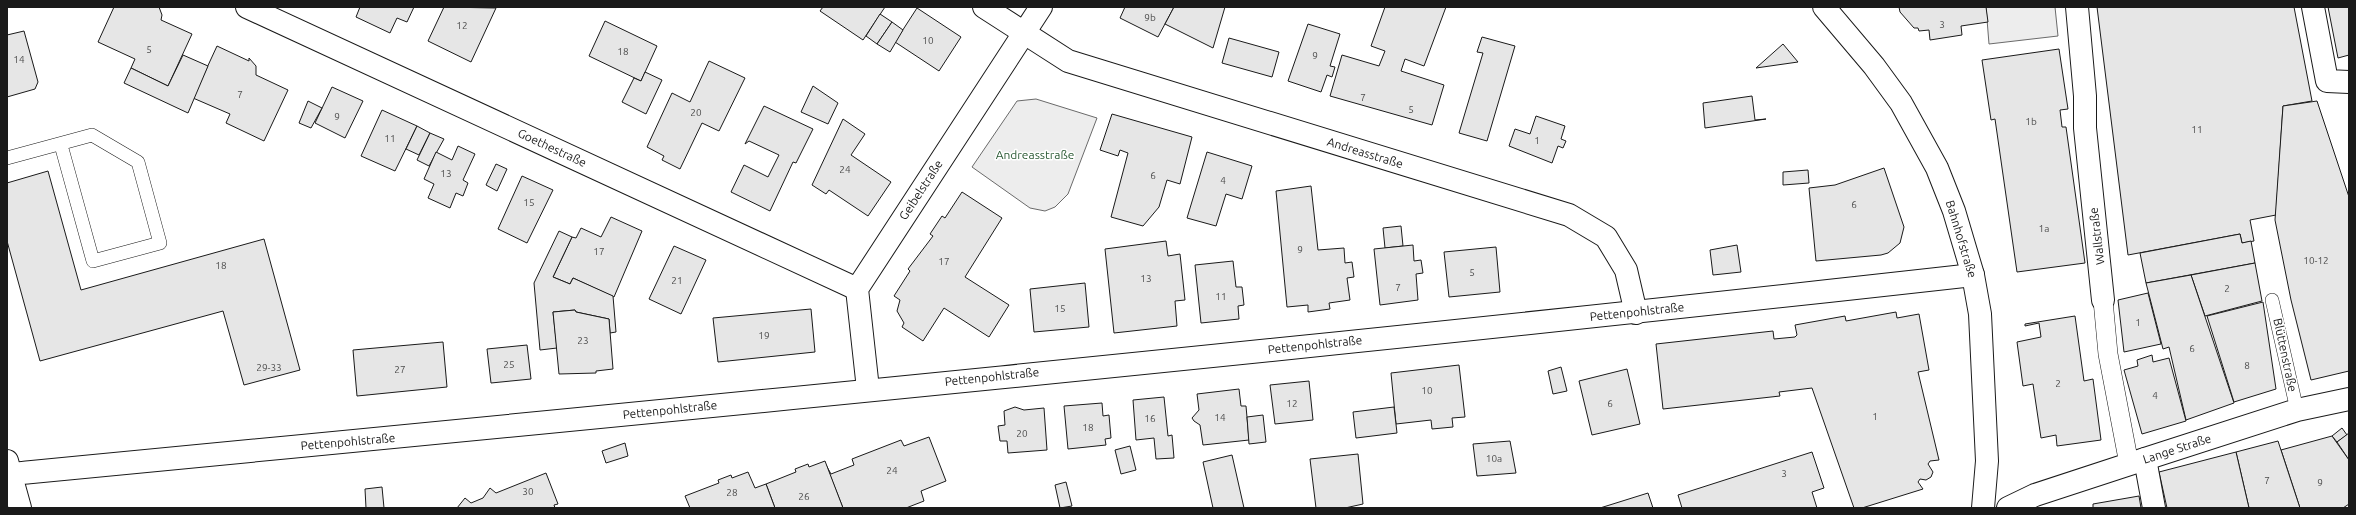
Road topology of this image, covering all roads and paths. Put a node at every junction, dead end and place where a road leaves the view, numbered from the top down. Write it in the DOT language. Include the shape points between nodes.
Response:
graph roads {
  1 [pos="247,7"];
  2 [pos="984,7"];
  3 [pos="1041,7"];
  4 [pos="1824,7"];
  5 [pos="2077,7"];
  6 [pos="2313,7"];
  7 [pos="1023,33"];
  8 [pos="2349,82"];
  9 [pos="61,145"];
  10 [pos="7,158"];
  11 [pos="1973,275"];
  12 [pos="857,289"];
  13 [pos="2103,300"];
  14 [pos="2272,300"];
  15 [pos="1636,313"];
  16 [pos="868,389"];
  17 [pos="2349,399"];
  18 [pos="2297,410"];
  19 [pos="2137,461"];
  20 [pos="9,467"];
  21 [pos="20,508"];
  22 [pos="1983,508"];
  23 [pos="2008,508"];
  24 [pos="2154,508"];
  1 -- 12 [label="street, Goethestraße"];
  2 -- 7 [label="street, Andreasstraße"];
  3 -- 7 [label="street, Geibelstraße"];
  4 -- 11 [label="street, Bahnhofstraße" via="1874,66 1923,142 1937,168 1954,211"];
  5 -- 13 [label="street, Wallstraße" via="2086,96 2085,128"];
  6 -- 8 [label="street" via="2327,81"];
  7 -- 12 [label="street, Geibelstraße"];
  7 -- 15 [label="street, Andreasstraße" via="1068,61 1569,215 1606,238 1626,270"];
  9 -- 9 [label="lane" via="92,136 138,162 160,243 93,261"];
  9 -- 10 [label="lane"];
  11 -- 15 [label="street, Pettenpohlstraße"];
  11 -- 22 [label="street, Bahnhofstraße" via="1980,314 1987,461"];
  12 -- 16 [label="street"];
  13 -- 19 [label="street, Wallstraße" via="2108,354"];
  14 -- 18 [label="lane, Blüttenstraße"];
  15 -- 16 [label="street, Pettenpohlstraße"];
  16 -- 20 [label="street, Pettenpohlstraße" via="566,421"];
  17 -- 18 [label="street, Lange Straße"];
  18 -- 19 [label="street, Lange Straße"];
  19 -- 23 [label="street, Lange Straße" via="2035,495"];
  19 -- 24 [label="street"];
  20 -- 21 [label="street"];
}
